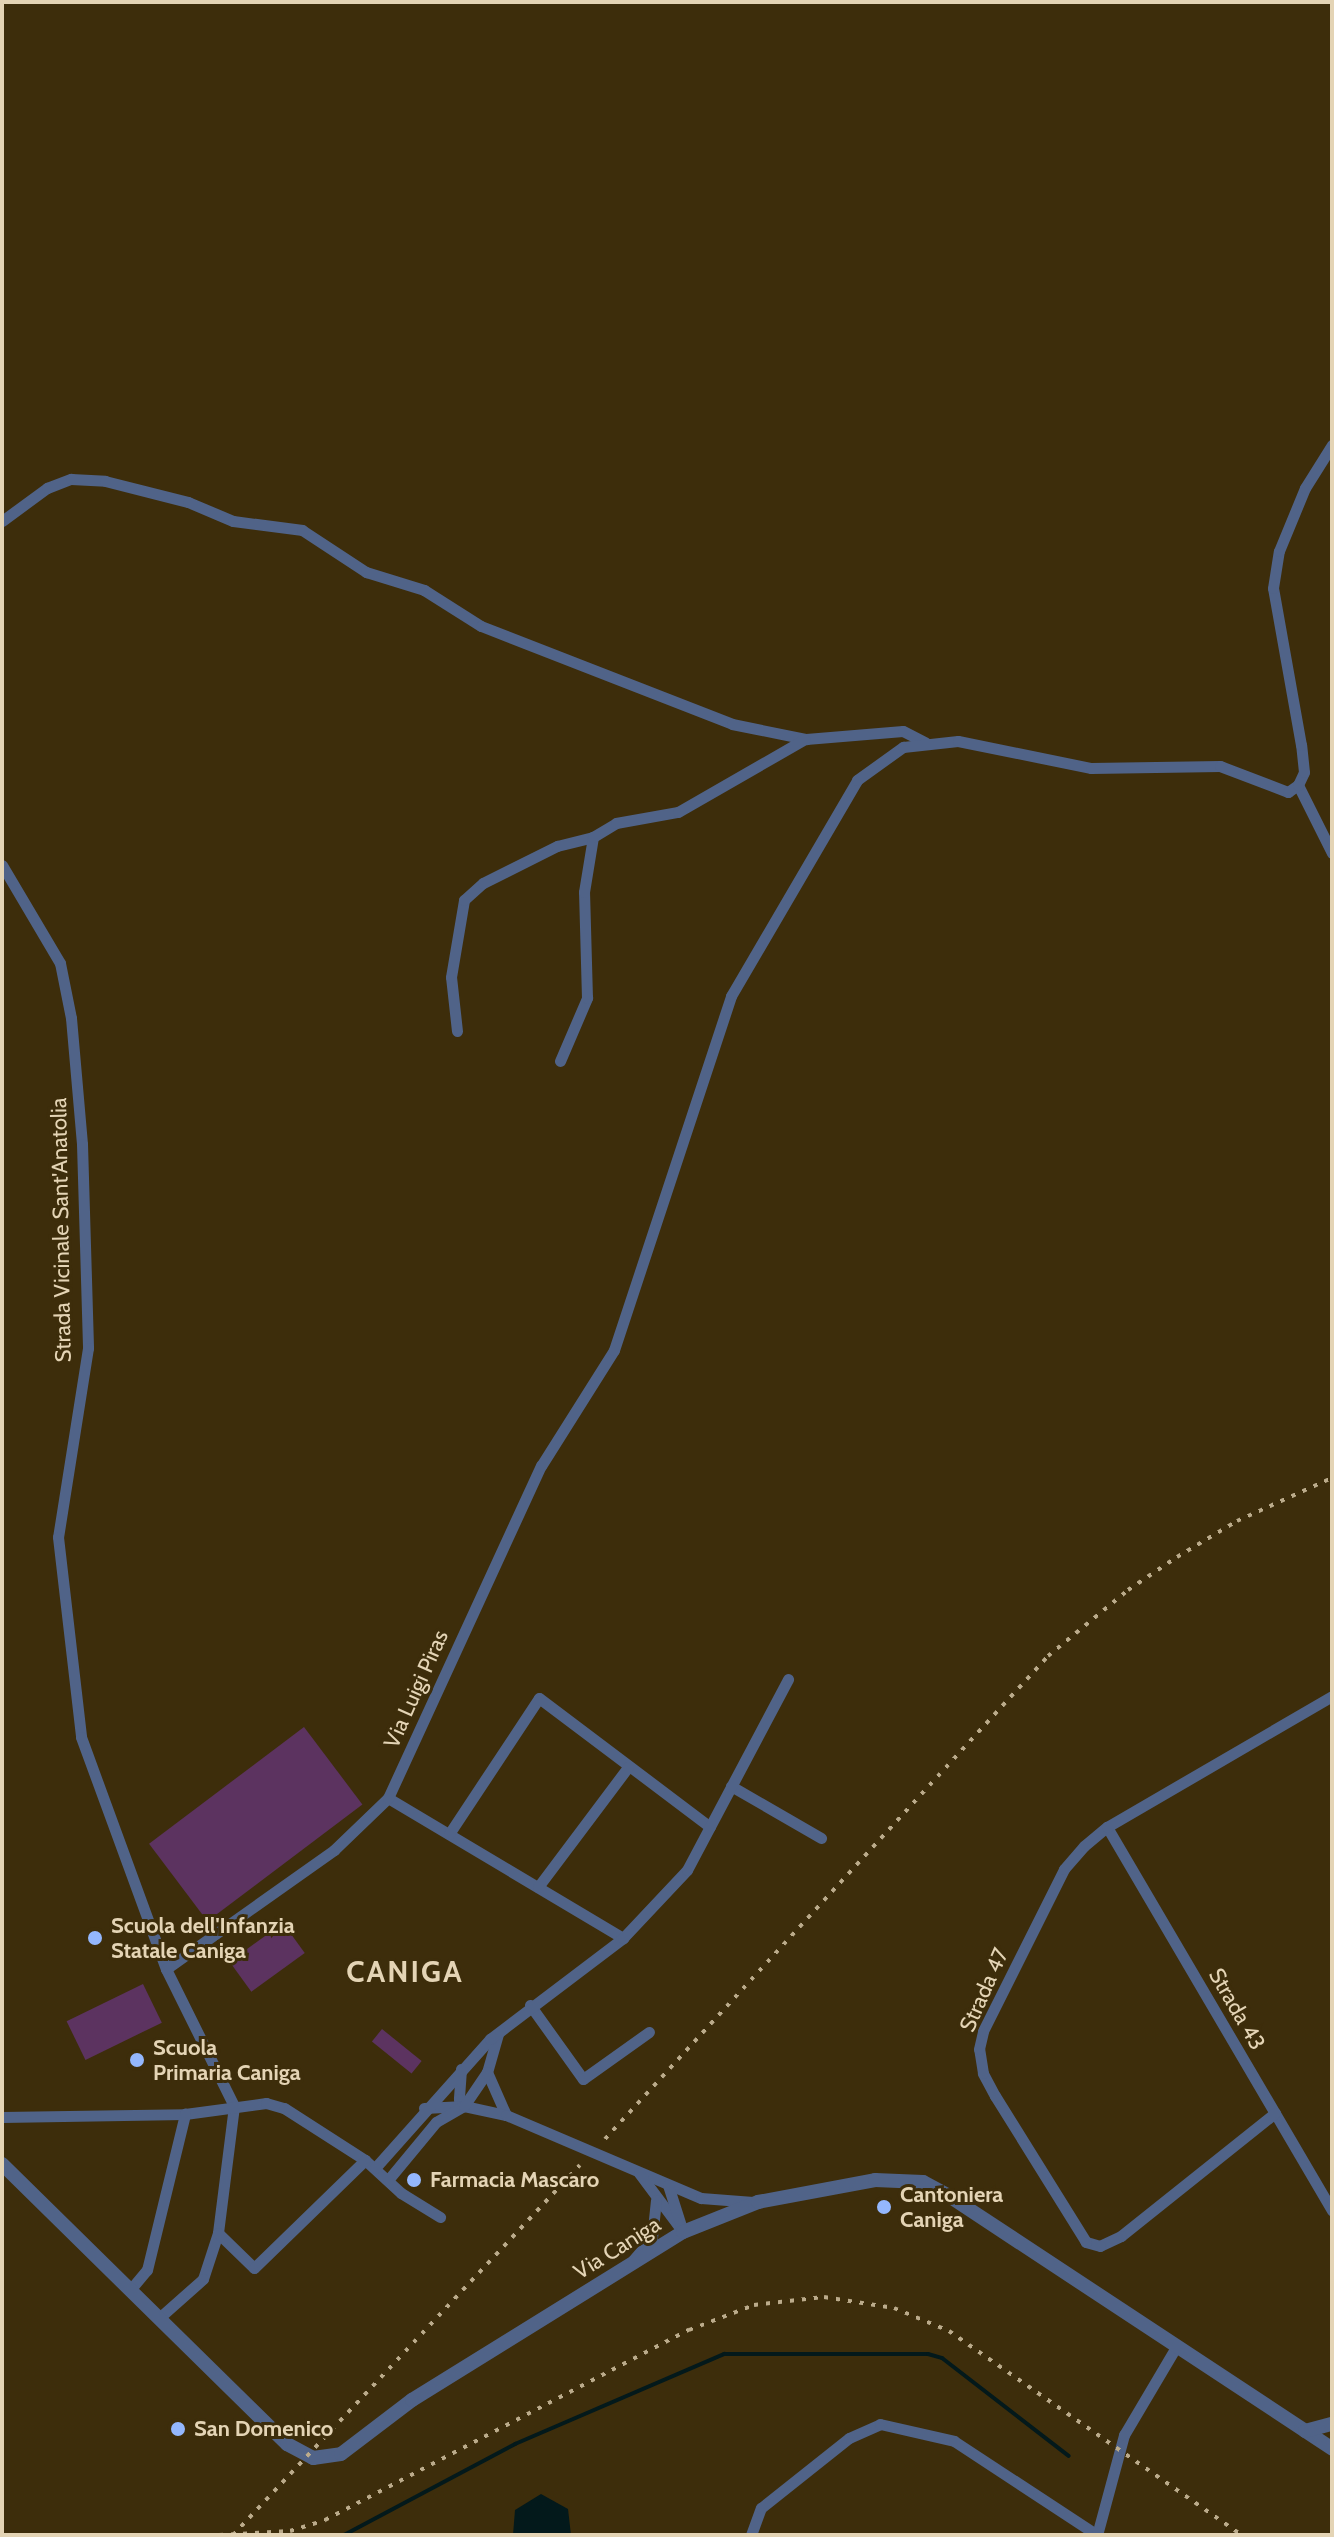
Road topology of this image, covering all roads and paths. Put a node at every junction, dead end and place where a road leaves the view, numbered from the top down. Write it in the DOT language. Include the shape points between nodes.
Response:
graph roads {
  1 [pos="1332,445"];
  2 [pos="2,521"];
  3 [pos="806,739"];
  4 [pos="926,742"];
  5 [pos="1298,785"];
  6 [pos="593,837"];
  7 [pos="1332,853"];
  8 [pos="2,865"];
  9 [pos="457,1031"];
  10 [pos="560,1061"];
  11 [pos="788,1679"];
  12 [pos="1332,1696"];
  13 [pos="628,1767"];
  14 [pos="731,1786"];
  15 [pos="388,1798"];
  16 [pos="710,1827"];
  17 [pos="1107,1827"];
  18 [pos="449,1834"];
  19 [pos="821,1838"];
  20 [pos="538,1887"];
  21 [pos="623,1938"];
  22 [pos="166,1969"];
  23 [pos="530,2005"];
  24 [pos="500,2029"];
  25 [pos="649,2032"];
  26 [pos="461,2069"];
  27 [pos="487,2072"];
  28 [pos="234,2106"];
  29 [pos="464,2106"];
  30 [pos="424,2108"];
  31 [pos="1275,2113"];
  32 [pos="185,2114"];
  33 [pos="506,2115"];
  34 [pos="2,2117"];
  35 [pos="365,2160"];
  36 [pos="2,2164"];
  37 [pos="375,2168"];
  38 [pos="639,2173"];
  39 [pos="388,2180"];
  40 [pos="668,2185"];
  41 [pos="656,2200"];
  42 [pos="758,2202"];
  43 [pos="1332,2211"];
  44 [pos="440,2217"];
  45 [pos="683,2232"];
  46 [pos="218,2233"];
  47 [pos="625,2270"];
  48 [pos="130,2290"];
  49 [pos="159,2318"];
  50 [pos="1176,2347"];
  51 [pos="1332,2424"];
  52 [pos="1305,2431"];
  53 [pos="1332,2449"];
  54 [pos="751,2535"];
  55 [pos="1097,2535"];
  1 -- 5 [label="street" via="1305,488 1279,551 1273,588 1301,745 1304,772"];
  2 -- 3 [label="street" via="47,488 71,479 161,495 233,521 302,530 366,572 424,590 481,626 732,724"];
  3 -- 4 [label="street" via="903,731"];
  3 -- 6 [label="street" via="678,812 616,823"];
  4 -- 5 [label="street" via="1008,747 1091,768 1220,766 1288,792"];
  4 -- 15 [label="street, Via Luigi Piras" via="891,753 857,780 731,996 614,1350 541,1466"];
  5 -- 7 [label="street"];
  6 -- 9 [label="street" via="557,846 483,883 464,900 451,977"];
  6 -- 10 [label="street" via="584,892 587,998"];
  8 -- 22 [label="street, Strada Vicinale Sant'Anatolia" via="60,963 71,1018 82,1144 88,1348 58,1537 81,1737"];
  11 -- 14 [label="street"];
  12 -- 17 [label="street, Strada 47"];
  13 -- 16 [label="street"];
  13 -- 18 [label="street" via="539,1698"];
  13 -- 20 [label="street"];
  14 -- 16 [label="street"];
  14 -- 19 [label="street"];
  15 -- 18 [label="street"];
  15 -- 22 [label="street, Via Luigi Piras" via="334,1850"];
  16 -- 21 [label="street" via="687,1870"];
  17 -- 31 [label="street, Strada 43"];
  17 -- 31 [label="street, Strada 47" via="1064,1869 983,2031 983,2073 995,2096 1086,2242 1100,2246 1121,2236"];
  18 -- 20 [label="street"];
  20 -- 21 [label="street"];
  21 -- 23 [label="street"];
  22 -- 28 [label="street, Strada Vicinale Sant'Anatolia"];
  23 -- 24 [label="street"];
  23 -- 25 [label="street" via="583,2079"];
  24 -- 26 [label="street"];
  24 -- 27 [label="street"];
  26 -- 29 [label="street" via="459,2099"];
  26 -- 30 [label="street"];
  27 -- 29 [label="street"];
  27 -- 33 [label="street"];
  28 -- 32 [label="street"];
  28 -- 35 [label="street" via="266,2103 284,2108"];
  28 -- 46 [label="street"];
  29 -- 30 [label="street"];
  29 -- 33 [label="street"];
  29 -- 39 [label="street" via="436,2122"];
  30 -- 37 [label="street"];
  31 -- 43 [label="street, Strada 43"];
  32 -- 34 [label="street"];
  32 -- 48 [label="street" via="147,2270"];
  33 -- 38 [label="street"];
  35 -- 37 [label="street"];
  35 -- 46 [label="street" via="254,2268"];
  36 -- 48 [label="street, Via Caniga"];
  37 -- 39 [label="street"];
  38 -- 40 [label="street"];
  38 -- 41 [label="street"];
  39 -- 44 [label="street"];
  40 -- 42 [label="street" via="722,2203"];
  40 -- 45 [label="street"];
  41 -- 45 [label="street"];
  41 -- 47 [label="street" via="652,2238"];
  42 -- 45 [label="street, Via Caniga"];
  42 -- 50 [label="street, Via Caniga" via="875,2180 923,2182"];
  45 -- 47 [label="street, Via Caniga"];
  46 -- 49 [label="street" via="203,2279"];
  47 -- 49 [label="street, Via Caniga" via="412,2400 341,2454 327,2458 306,2456 287,2444"];
  48 -- 49 [label="street, Via Caniga"];
  50 -- 52 [label="street, Via Caniga"];
  50 -- 55 [label="street" via="1124,2435"];
  51 -- 52 [label="street"];
  52 -- 53 [label="street, Via Caniga"];
  54 -- 55 [label="street" via="761,2508 849,2438 880,2424 954,2441"];
}
